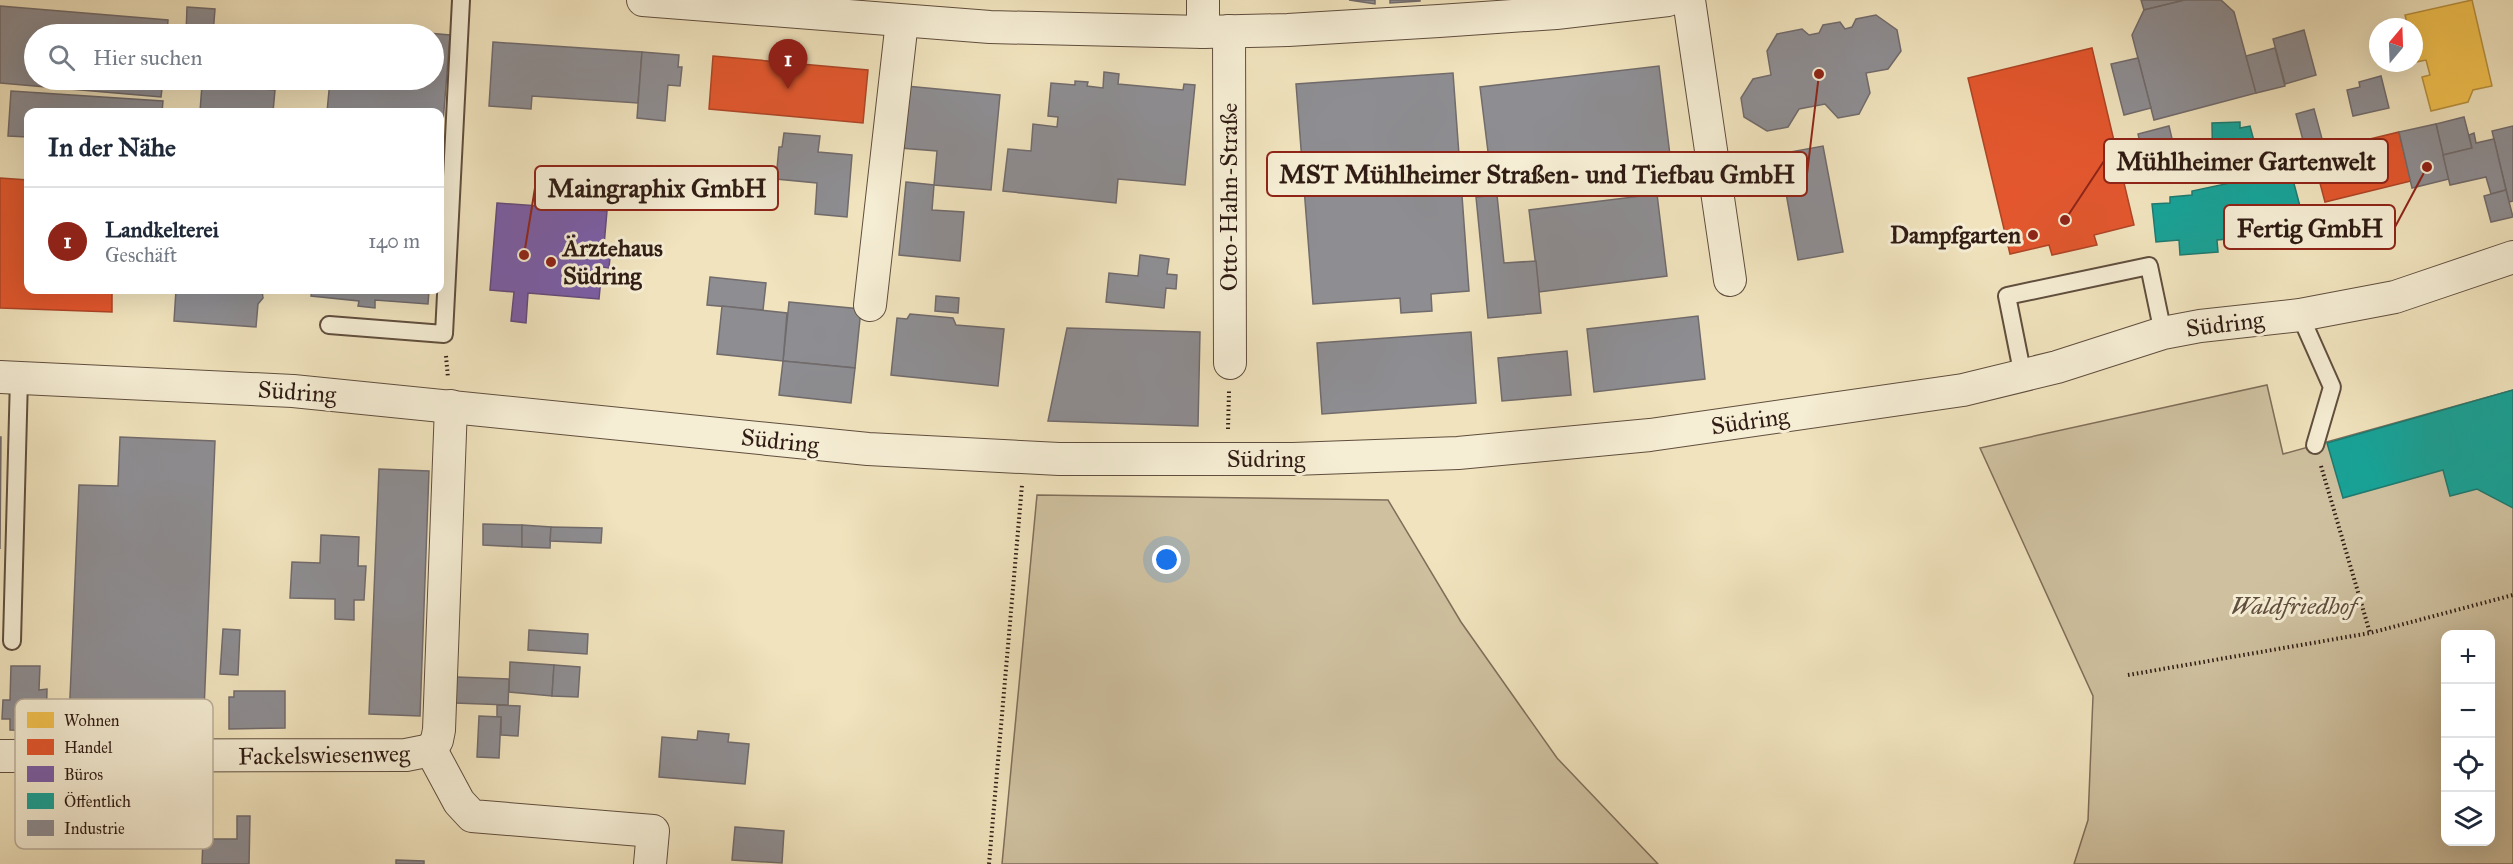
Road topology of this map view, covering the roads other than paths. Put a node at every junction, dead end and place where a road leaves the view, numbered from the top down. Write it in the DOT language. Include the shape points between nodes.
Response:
graph roads {
  1 [pos="461,0"];
  2 [pos="643,0"];
  3 [pos="1203,0"];
  4 [pos="1668,0"];
  5 [pos="1689,0"];
  6 [pos="902,21"];
  7 [pos="1216,32"];
  8 [pos="2513,256"];
  9 [pos="1730,280"];
  10 [pos="870,305"];
  11 [pos="2300,315"];
  12 [pos="329,325"];
  13 [pos="2163,333"];
  14 [pos="1230,363"];
  15 [pos="2023,376"];
  16 [pos="10,377"];
  17 [pos="451,406"];
  18 [pos="2315,445"];
  19 [pos="12,641"];
  20 [pos="431,750"];
  21 [pos="213,755"];
  22 [pos="0,756"];
  23 [pos="15,756"];
  24 [pos="650,864"];
  1 -- 12 [label="lane" via="444,334"];
  2 -- 6 [label="street"];
  3 -- 7 [label="street, Otto-Hahn-Straße"];
  4 -- 7 [label="street" via="1556,13"];
  5 -- 9 [label="street"];
  6 -- 7 [label="street"];
  6 -- 10 [label="street"];
  7 -- 14 [label="street, Otto-Hahn-Straße"];
  8 -- 11 [label="street, Südring" via="2395,297"];
  11 -- 13 [label="street, Südring"];
  11 -- 18 [label="lane" via="2332,387"];
  13 -- 15 [label="street, Südring"];
  13 -- 15 [label="lane" via="2149,266 2007,296"];
  15 -- 17 [label="street, Südring" via="1963,390 1760,420 1569,443 1351,458 1024,457 801,444"];
  16 -- 17 [label="street, Südring" via="292,391"];
  16 -- 19 [label="lane"];
  17 -- 20 [label="street, Fackelswiesenweg" via="439,730"];
  20 -- 21 [label="street, Fackelswiesenweg" via="406,755"];
  20 -- 24 [label="street, Fackelswiesenweg" via="459,802 472,816 653,831"];
  22 -- 23 [label="street, Fackelswiesenweg"];
}
